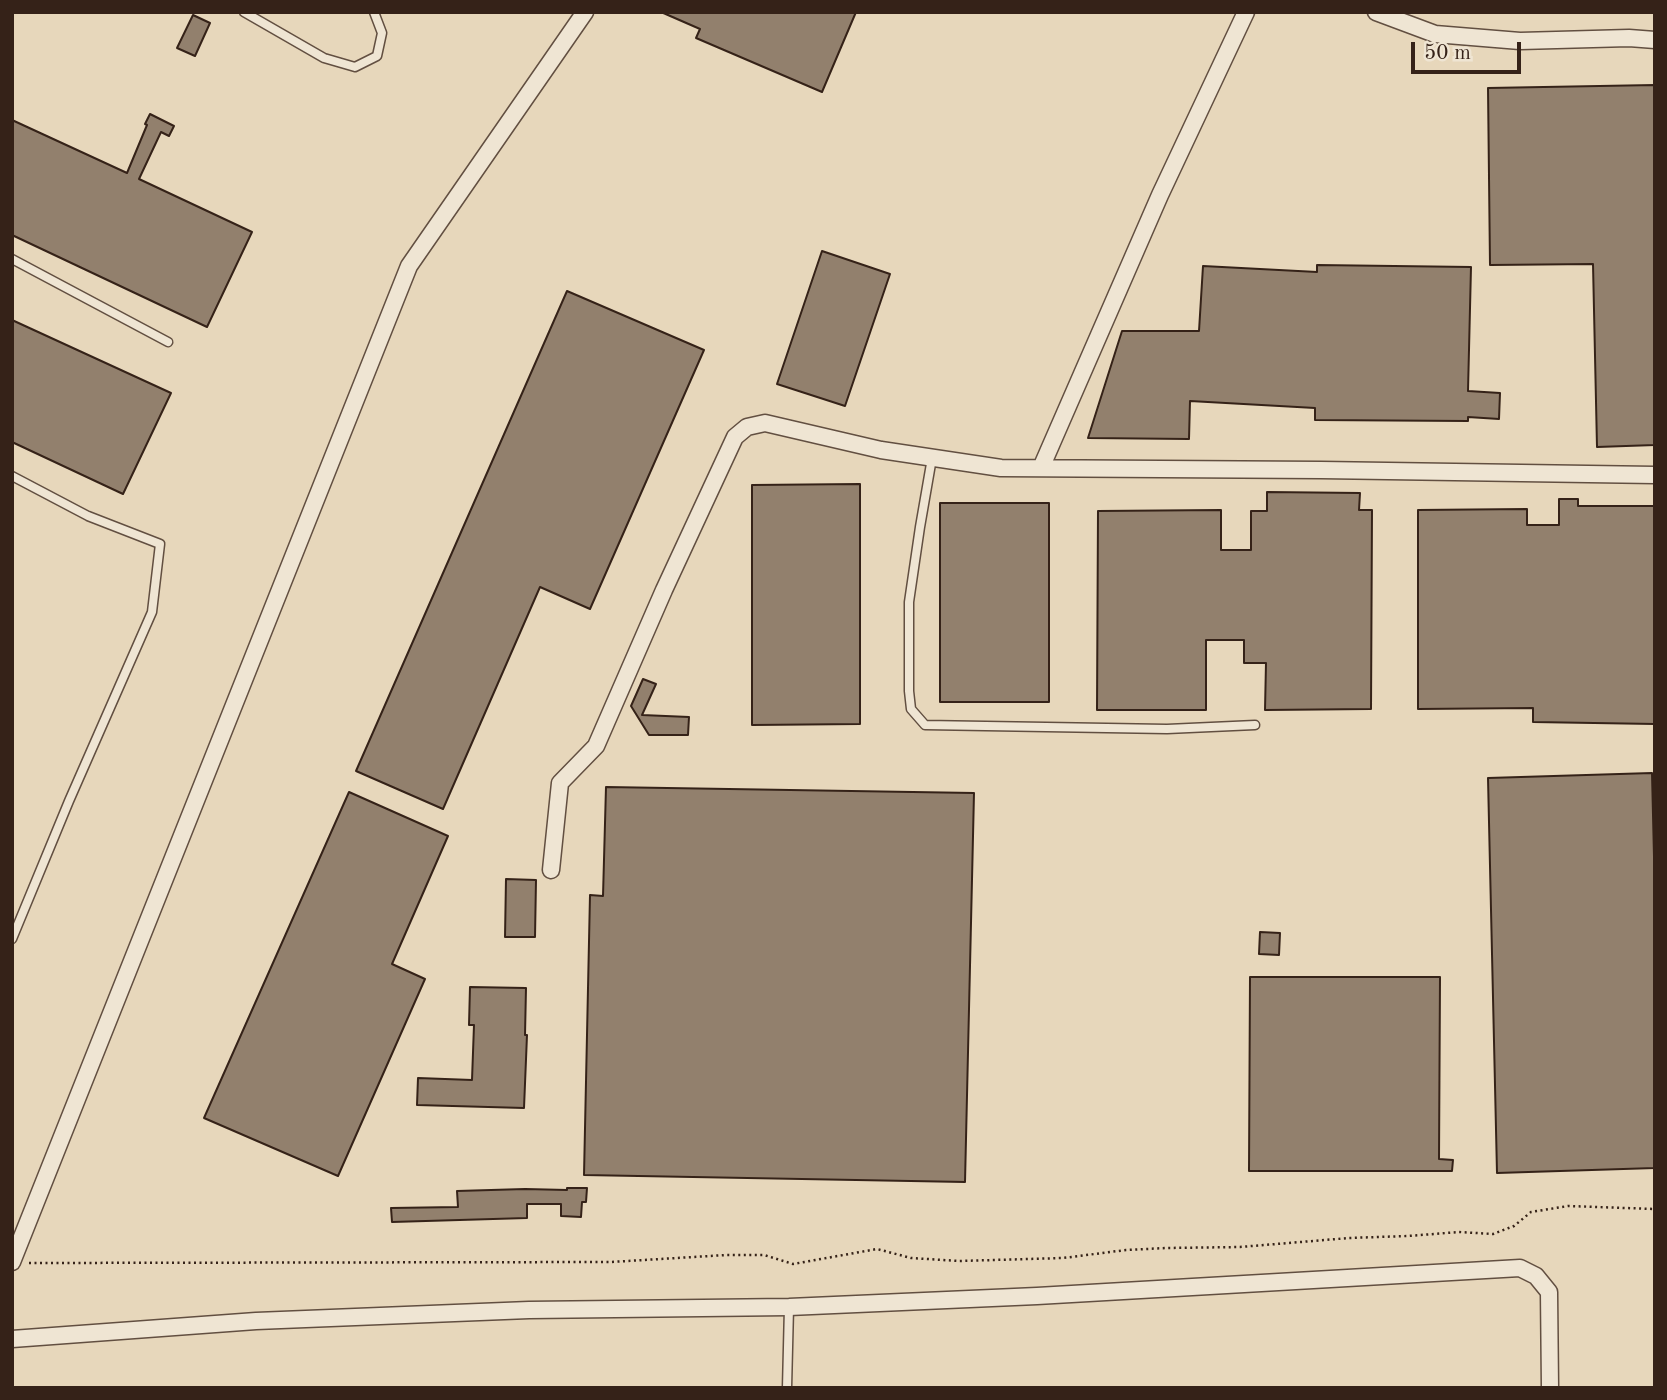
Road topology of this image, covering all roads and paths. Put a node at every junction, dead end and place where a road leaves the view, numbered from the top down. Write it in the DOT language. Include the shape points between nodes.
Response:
graph roads {
  1 [pos="244,12"];
  2 [pos="374,12"];
  3 [pos="585,12"];
  4 [pos="1246,12"];
  5 [pos="1376,12"];
  6 [pos="1655,40"];
  7 [pos="12,259"];
  8 [pos="168,342"];
  9 [pos="932,458"];
  10 [pos="1041,468"];
  11 [pos="12,475"];
  12 [pos="1655,475"];
  13 [pos="1255,725"];
  14 [pos="551,870"];
  15 [pos="12,939"];
  16 [pos="1655,1209"];
  17 [pos="19,1262"];
  18 [pos="789,1307"];
  19 [pos="12,1339"];
  20 [pos="787,1388"];
  21 [pos="1550,1388"];
  1 -- 2 [label="lane" via="324,58 355,68 377,56 382,33"];
  3 -- 17 [label="street" via="409,266"];
  4 -- 10 [label="street"];
  5 -- 6 [label="street" via="1435,34 1520,41"];
  7 -- 8 [label="lane"];
  9 -- 10 [label="street" via="1001,468"];
  9 -- 13 [label="lane" via="909,602 911,709 925,726 1167,729"];
  9 -- 14 [label="street" via="765,424 735,437 596,746 560,783"];
  10 -- 12 [label="street"];
  11 -- 15 [label="lane" via="88,516 160,544 152,612"];
  16 -- 17 [label="path" via="1568,1206 1531,1212 1514,1226 1493,1234 1126,1250 1063,1258 959,1261 911,1258 877,1249 793,1264 764,1255 611,1262"];
  18 -- 19 [label="street" via="529,1310 284,1320"];
  18 -- 20 [label="lane"];
  18 -- 21 [label="street" via="1520,1268 1536,1276 1549,1292"];
}
